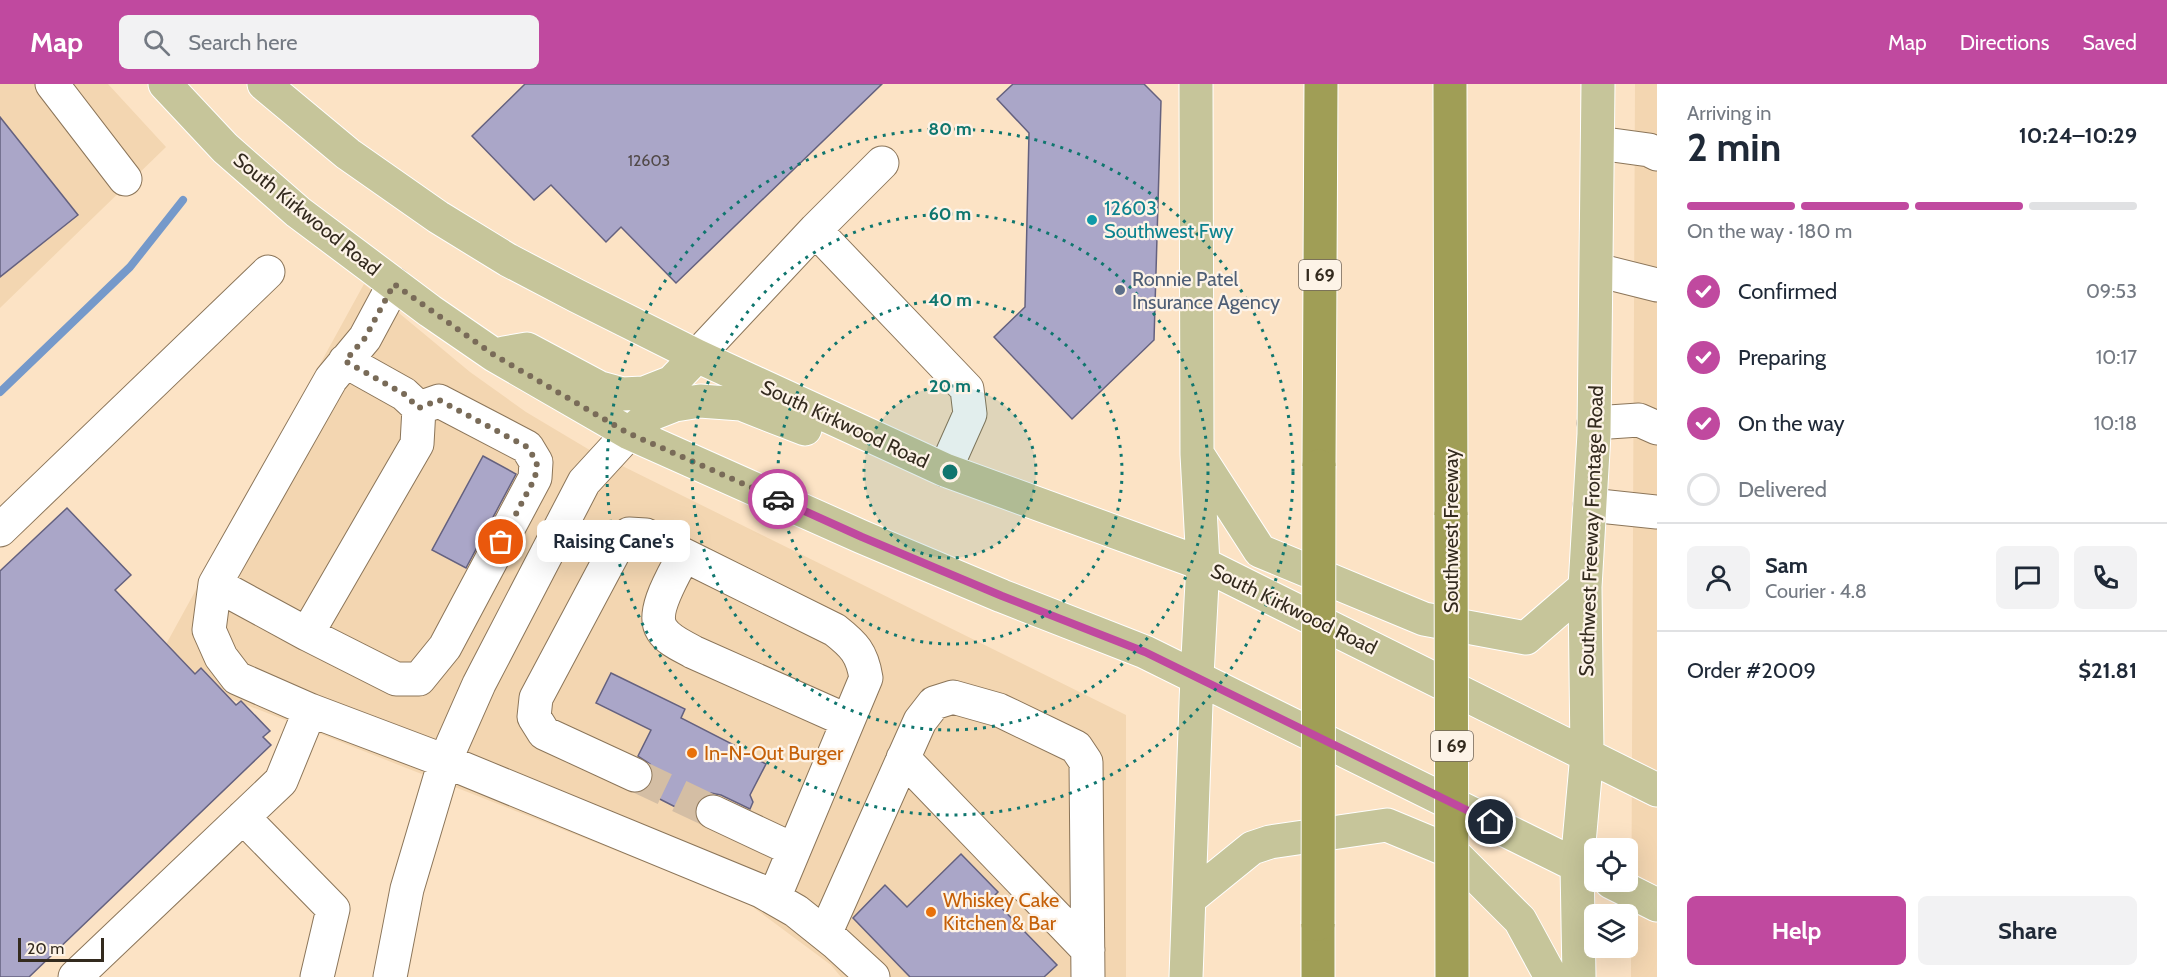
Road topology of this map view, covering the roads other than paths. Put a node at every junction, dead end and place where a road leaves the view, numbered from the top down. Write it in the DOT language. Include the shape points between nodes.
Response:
graph roads {
  1 [pos="52,84"];
  2 [pos="165,84"];
  3 [pos="264,84"];
  4 [pos="1196,84"];
  5 [pos="1321,84"];
  6 [pos="1450,84"];
  7 [pos="1598,84"];
  8 [pos="1598,143"];
  9 [pos="1657,154"];
  10 [pos="882,163"];
  11 [pos="125,179"];
  12 [pos="815,230"];
  13 [pos="1597,270"];
  14 [pos="268,272"];
  15 [pos="394,284"];
  16 [pos="1657,285"];
  17 [pos="494,355"];
  18 [pos="697,356"];
  19 [pos="345,361"];
  20 [pos="419,408"];
  21 [pos="1594,423"];
  22 [pos="848,426"];
  23 [pos="1657,429"];
  24 [pos="628,433"];
  25 [pos="1197,454"];
  26 [pos="945,470"];
  27 [pos="1590,506"];
  28 [pos="1657,512"];
  29 [pos="0,530"];
  30 [pos="684,555"];
  31 [pos="1203,564"];
  32 [pos="215,584"];
  33 [pos="1585,587"];
  34 [pos="307,634"];
  35 [pos="1197,676"];
  36 [pos="310,710"];
  37 [pos="848,721"];
  38 [pos="1587,754"];
  39 [pos="903,758"];
  40 [pos="445,761"];
  41 [pos="635,775"];
  42 [pos="1657,790"];
  43 [pos="713,812"];
  44 [pos="243,817"];
  45 [pos="1586,838"];
  46 [pos="794,849"];
  47 [pos="1584,868"];
  48 [pos="1585,892"];
  49 [pos="1631,892"];
  50 [pos="774,898"];
  51 [pos="1189,899"];
  52 [pos="1657,905"];
  53 [pos="825,934"];
  54 [pos="1088,963"];
  55 [pos="75,977"];
  56 [pos="317,977"];
  57 [pos="390,977"];
  58 [pos="873,977"];
  59 [pos="1186,977"];
  60 [pos="1318,977"];
  61 [pos="1452,977"];
  62 [pos="1551,977"];
  63 [pos="1579,977"];
  1 -- 11 [label="lane"];
  2 -- 15 [label="main road, South Kirkwood Road" via="225,148 298,212"];
  3 -- 18 [label="main road, South Kirkwood Road" via="348,154 438,217 508,260"];
  4 -- 25 [label="main road"];
  5 -- 60 [label="highway, I 69, bridge"];
  6 -- 61 [label="highway, Southwest Freeway / I 69, bridge"];
  7 -- 8 [label="main road, Southwest Freeway Frontage Road"];
  8 -- 9 [label="lane"];
  8 -- 13 [label="main road, Southwest Freeway Frontage Road"];
  10 -- 12 [label="lane"];
  12 -- 18 [label="lane"];
  12 -- 26 [label="lane" via="967,389 970,414"];
  13 -- 16 [label="lane"];
  13 -- 21 [label="main road, Southwest Freeway Frontage Road"];
  14 -- 29 [label="lane"];
  15 -- 17 [label="main road, South Kirkwood Road"];
  15 -- 19 [label="lane" via="365,338"];
  17 -- 18 [label="main road" via="527,349 600,388 622,394 644,393 672,382"];
  17 -- 24 [label="main road, South Kirkwood Road"];
  18 -- 22 [label="main road, South Kirkwood Road"];
  19 -- 20 [label="lane" via="404,394"];
  19 -- 32 [label="lane" via="331,379"];
  20 -- 34 [label="lane" via="417,444"];
  20 -- 34 [label="lane" via="439,400 527,447 537,462 535,478 445,647 419,680 396,679"];
  21 -- 23 [label="lane" via="1638,420"];
  21 -- 27 [label="main road, Southwest Freeway Frontage Road"];
  22 -- 24 [label="main road" via="813,432 741,404 700,401 652,414"];
  22 -- 26 [label="main road, South Kirkwood Road"];
  24 -- 35 [label="main road, South Kirkwood Road" via="862,537"];
  24 -- 40 [label="lane" via="584,482 478,684"];
  25 -- 31 [label="main road"];
  25 -- 33 [label="main road" via="1260,551 1425,619 1526,638"];
  26 -- 31 [label="main road, South Kirkwood Road"];
  27 -- 28 [label="lane"];
  27 -- 33 [label="main road, Southwest Freeway Frontage Road"];
  30 -- 37 [label="lane" via="835,630 851,642 863,660 866,678"];
  30 -- 37 [label="lane" via="658,614 662,630 693,652"];
  30 -- 41 [label="lane" via="646,535 629,534 618,544 536,698 534,717 544,733"];
  31 -- 35 [label="main road"];
  31 -- 38 [label="main road, South Kirkwood Road"];
  32 -- 34 [label="lane"];
  32 -- 36 [label="lane" via="209,630 221,657 237,678"];
  33 -- 38 [label="main road, Southwest Freeway Frontage Road"];
  35 -- 47 [label="main road, South Kirkwood Road"];
  35 -- 51 [label="main road"];
  36 -- 40 [label="lane"];
  36 -- 44 [label="lane" via="281,781"];
  37 -- 46 [label="lane"];
  38 -- 42 [label="main road, South Kirkwood Road"];
  38 -- 45 [label="main road, Southwest Freeway Frontage Road"];
  39 -- 53 [label="lane"];
  39 -- 54 [label="lane"];
  39 -- 54 [label="lane" via="920,721 934,703 953,697 999,710 1076,747 1086,762"];
  40 -- 50 [label="lane"];
  40 -- 57 [label="lane" via="407,889"];
  43 -- 46 [label="lane"];
  44 -- 55 [label="lane"];
  44 -- 56 [label="lane" via="333,909"];
  46 -- 50 [label="lane"];
  48 -- 63 [label="main road, Southwest Freeway Frontage Road"];
  49 -- 52 [label="main road"];
  50 -- 53 [label="lane"];
  51 -- 59 [label="main road"];
  51 -- 62 [label="main road" via="1252,848 1387,825 1452,852 1520,920"];
  53 -- 58 [label="lane"];
}
